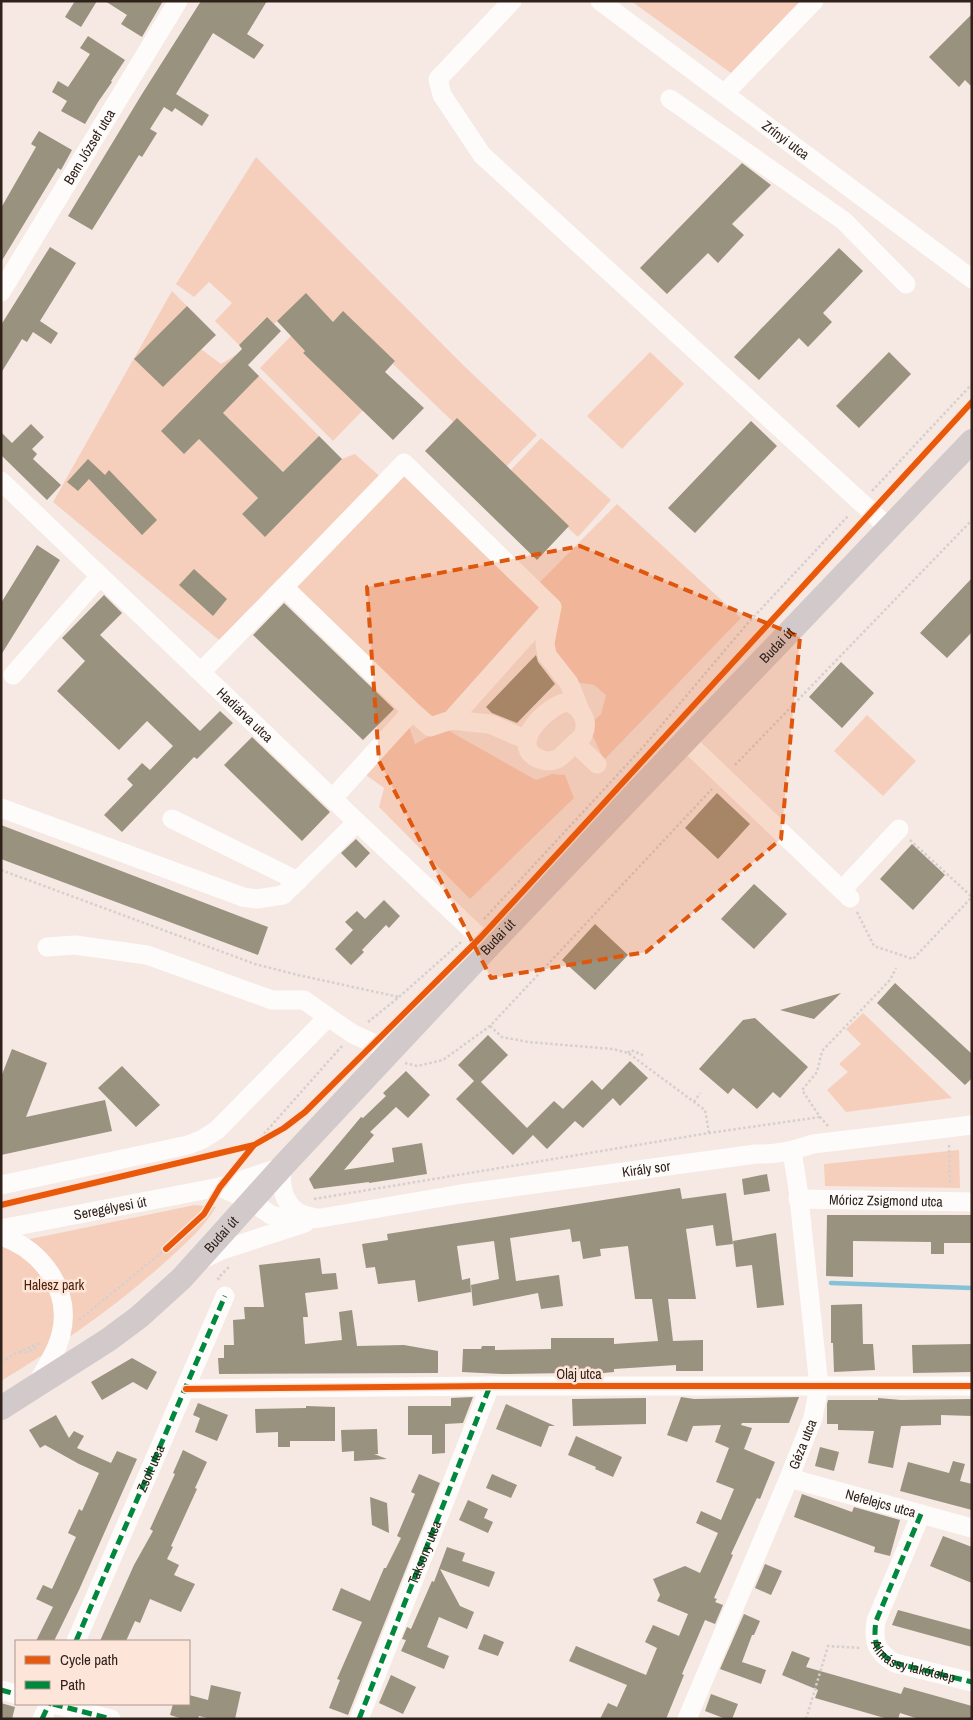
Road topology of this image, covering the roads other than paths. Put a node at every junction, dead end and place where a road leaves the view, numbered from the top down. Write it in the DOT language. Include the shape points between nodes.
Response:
graph roads {
  1 [pos="178,1"];
  2 [pos="512,1"];
  3 [pos="600,1"];
  4 [pos="814,1"];
  5 [pos="725,94"];
  6 [pos="670,99"];
  7 [pos="864,198"];
  8 [pos="844,221"];
  9 [pos="972,279"];
  10 [pos="906,284"];
  11 [pos="1,292"];
  12 [pos="972,441"];
  13 [pos="1,480"];
  14 [pos="889,528"];
  15 [pos="100,576"];
  16 [pos="284,587"];
  17 [pos="552,607"];
  18 [pos="201,672"];
  19 [pos="13,675"];
  20 [pos="580,710"];
  21 [pos="412,711"];
  22 [pos="452,720"];
  23 [pos="527,740"];
  24 [pos="686,741"];
  25 [pos="575,743"];
  26 [pos="597,764"];
  27 [pos="333,798"];
  28 [pos="1,808"];
  29 [pos="172,818"];
  30 [pos="357,822"];
  31 [pos="899,830"];
  32 [pos="298,881"];
  33 [pos="482,938"];
  34 [pos="47,948"];
  35 [pos="328,1018"];
  36 [pos="394,1057"];
  37 [pos="972,1124"];
  38 [pos="792,1151"];
  39 [pos="282,1167"];
  40 [pos="1,1185"];
  41 [pos="220,1187"];
  42 [pos="798,1199"];
  43 [pos="251,1201"];
  44 [pos="972,1202"];
  45 [pos="321,1218"];
  46 [pos="1,1229"];
  47 [pos="1,1236"];
  48 [pos="198,1262"];
  49 [pos="225,1296"];
  50 [pos="490,1386"];
  51 [pos="819,1386"];
  52 [pos="972,1386"];
  53 [pos="34,1388"];
  54 [pos="186,1389"];
  55 [pos="1,1408"];
  56 [pos="789,1478"];
  57 [pos="921,1514"];
  58 [pos="972,1528"];
  59 [pos="76,1640"];
  60 [pos="972,1682"];
  61 [pos="1,1690"];
  62 [pos="15,1694"];
  63 [pos="49,1705"];
  64 [pos="57,1705"];
  65 [pos="42,1719"];
  66 [pos="111,1719"];
  67 [pos="359,1719"];
  68 [pos="687,1719"];
  1 -- 11 [label="street, Bem József utca"];
  2 -- 14 [label="street" via="438,79 442,95 482,155"];
  3 -- 5 [label="street, Zrínyi utca"];
  4 -- 5 [label="street"];
  5 -- 7 [label="street, Zrínyi utca"];
  6 -- 8 [label="street"];
  7 -- 8 [label="street"];
  7 -- 9 [label="street, Zrínyi utca"];
  8 -- 10 [label="street"];
  12 -- 14 [label="main road, Budai út"];
  13 -- 15 [label="street, Hadiárva utca"];
  14 -- 24 [label="main road, Budai út"];
  15 -- 18 [label="street, Hadiárva utca"];
  15 -- 19 [label="street"];
  16 -- 17 [label="street" via="404,463"];
  16 -- 18 [label="street"];
  16 -- 21 [label="street"];
  17 -- 20 [label="street" via="545,643 547,655 569,682"];
  17 -- 22 [label="street"];
  18 -- 27 [label="street, Hadiárva utca"];
  20 -- 23 [label="street" via="567,702 559,704 529,732"];
  20 -- 25 [label="street" via="585,727"];
  21 -- 22 [label="street" via="430,727"];
  21 -- 27 [label="street"];
  22 -- 23 [label="street" via="490,724"];
  23 -- 25 [label="street" via="531,754 552,761 560,758"];
  24 -- 31 [label="street" via="846,894"];
  24 -- 33 [label="main road, Budai út"];
  25 -- 26 [label="street"];
  27 -- 30 [label="street, Hadiárva utca"];
  28 -- 32 [label="street" via="244,897 256,899 283,895"];
  29 -- 32 [label="street"];
  30 -- 32 [label="street"];
  30 -- 33 [label="street, Hadiárva utca"];
  33 -- 36 [label="main road, Budai út"];
  34 -- 35 [label="street" via="75,945 147,955 272,1000 304,1000"];
  35 -- 36 [label="street"];
  35 -- 40 [label="street" via="217,1130 203,1139 188,1145"];
  36 -- 39 [label="main road, Budai út"];
  37 -- 38 [label="street, Király sor" via="813,1144"];
  38 -- 42 [label="street, Géza utca"];
  38 -- 45 [label="street, Király sor" via="461,1194"];
  39 -- 41 [label="street, Seregélyesi út"];
  39 -- 43 [label="main road, Budai út"];
  39 -- 45 [label="street, Király sor" via="281,1185 287,1202 298,1214"];
  41 -- 43 [label="street"];
  41 -- 46 [label="street, Seregélyesi út"];
  42 -- 44 [label="street, Móricz Zsigmond utca"];
  42 -- 51 [label="street, Géza utca"];
  43 -- 45 [label="street, Király sor" via="281,1218"];
  43 -- 48 [label="main road, Budai út"];
  45 -- 48 [label="street, Király sor" via="222,1250"];
  47 -- 53 [label="street" via="37,1256 53,1277 58,1290 63,1314 61,1335"];
  48 -- 53 [label="main road, Budai út" via="139,1317"];
  49 -- 54 [label="street, Zsolt utca"];
  50 -- 51 [label="street, Olaj utca"];
  50 -- 54 [label="street, Olaj utca"];
  50 -- 67 [label="street, Taksony utca"];
  51 -- 52 [label="street, Olaj utca"];
  51 -- 56 [label="street, Géza utca" via="813,1418"];
  53 -- 55 [label="main road, Budai út"];
  54 -- 59 [label="street, Zsolt utca"];
  56 -- 57 [label="street, Nefelejcs utca"];
  56 -- 68 [label="street, Géza utca"];
  57 -- 58 [label="street, Nefelejcs utca"];
  57 -- 60 [label="street, Almássy lakótelep" via="876,1621 874,1635 878,1648 895,1663"];
  61 -- 62 [label="street"];
  63 -- 65 [label="street"];
  64 -- 66 [label="street"];
}
